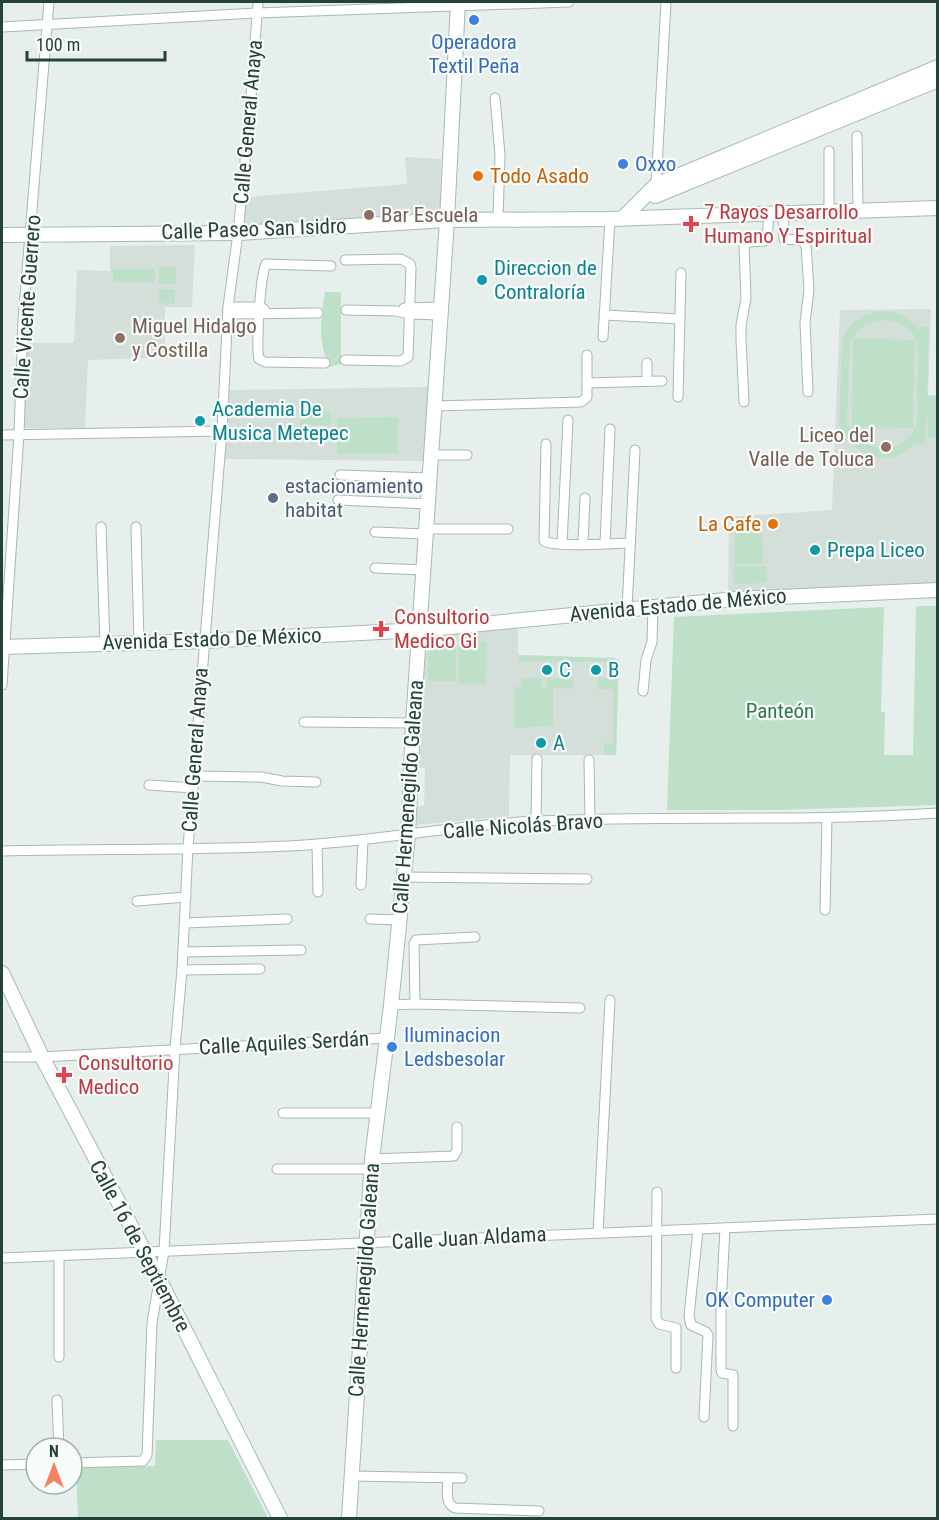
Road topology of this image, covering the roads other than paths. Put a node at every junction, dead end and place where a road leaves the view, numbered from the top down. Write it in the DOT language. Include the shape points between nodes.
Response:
graph roads {
  1 [pos="49,2"];
  2 [pos="258,2"];
  3 [pos="569,2"];
  4 [pos="666,2"];
  5 [pos="458,3"];
  6 [pos="257,13"];
  7 [pos="48,24"];
  8 [pos="2,27"];
  9 [pos="938,67"];
  10 [pos="938,80"];
  11 [pos="495,98"];
  12 [pos="857,136"];
  13 [pos="829,152"];
  14 [pos="655,190"];
  15 [pos="938,208"];
  16 [pos="858,211"];
  17 [pos="829,212"];
  18 [pos="776,213"];
  19 [pos="655,217"];
  20 [pos="616,218"];
  21 [pos="498,219"];
  22 [pos="447,220"];
  23 [pos="238,233"];
  24 [pos="31,234"];
  25 [pos="2,235"];
  26 [pos="345,260"];
  27 [pos="331,266"];
  28 [pos="681,273"];
  29 [pos="228,310"];
  30 [pos="346,310"];
  31 [pos="260,311"];
  32 [pos="409,311"];
  33 [pos="440,311"];
  34 [pos="318,313"];
  35 [pos="604,315"];
  36 [pos="680,319"];
  37 [pos="603,337"];
  38 [pos="587,355"];
  39 [pos="345,360"];
  40 [pos="325,363"];
  41 [pos="647,363"];
  42 [pos="647,381"];
  43 [pos="662,381"];
  44 [pos="587,383"];
  45 [pos="808,392"];
  46 [pos="678,397"];
  47 [pos="744,402"];
  48 [pos="435,406"];
  49 [pos="568,420"];
  50 [pos="610,429"];
  51 [pos="222,431"];
  52 [pos="19,434"];
  53 [pos="2,435"];
  54 [pos="546,444"];
  55 [pos="635,450"];
  56 [pos="432,455"];
  57 [pos="467,455"];
  58 [pos="340,475"];
  59 [pos="430,478"];
  60 [pos="585,498"];
  61 [pos="338,500"];
  62 [pos="429,504"];
  63 [pos="101,527"];
  64 [pos="136,527"];
  65 [pos="508,529"];
  66 [pos="427,531"];
  67 [pos="375,532"];
  68 [pos="583,543"];
  69 [pos="605,543"];
  70 [pos="630,543"];
  71 [pos="562,544"];
  72 [pos="375,568"];
  73 [pos="424,570"];
  74 [pos="938,590"];
  75 [pos="653,607"];
  76 [pos="627,608"];
  77 [pos="420,630"];
  78 [pos="204,641"];
  79 [pos="139,642"];
  80 [pos="105,643"];
  81 [pos="3,647"];
  82 [pos="2,685"];
  83 [pos="643,691"];
  84 [pos="304,722"];
  85 [pos="413,723"];
  86 [pos="537,759"];
  87 [pos="589,760"];
  88 [pos="194,776"];
  89 [pos="316,782"];
  90 [pos="149,785"];
  91 [pos="193,788"];
  92 [pos="938,813"];
  93 [pos="827,818"];
  94 [pos="590,820"];
  95 [pos="536,821"];
  96 [pos="408,835"];
  97 [pos="363,841"];
  98 [pos="317,844"];
  99 [pos="188,847"];
  100 [pos="2,851"];
  101 [pos="404,877"];
  102 [pos="587,879"];
  103 [pos="361,885"];
  104 [pos="318,892"];
  105 [pos="186,897"];
  106 [pos="137,901"];
  107 [pos="825,910"];
  108 [pos="370,919"];
  109 [pos="286,920"];
  110 [pos="400,920"];
  111 [pos="185,923"];
  112 [pos="475,937"];
  113 [pos="301,950"];
  114 [pos="183,952"];
  115 [pos="183,969"];
  116 [pos="260,969"];
  117 [pos="2,973"];
  118 [pos="610,1000"];
  119 [pos="415,1004"];
  120 [pos="391,1005"];
  121 [pos="580,1008"];
  122 [pos="387,1038"];
  123 [pos="175,1049"];
  124 [pos="42,1057"];
  125 [pos="2,1058"];
  126 [pos="283,1113"];
  127 [pos="378,1113"];
  128 [pos="457,1127"];
  129 [pos="372,1164"];
  130 [pos="277,1169"];
  131 [pos="657,1192"];
  132 [pos="938,1220"];
  133 [pos="725,1228"];
  134 [pos="698,1230"];
  135 [pos="657,1232"];
  136 [pos="598,1233"];
  137 [pos="367,1243"];
  138 [pos="164,1251"];
  139 [pos="143,1252"];
  140 [pos="59,1256"];
  141 [pos="2,1258"];
  142 [pos="160,1281"];
  143 [pos="59,1357"];
  144 [pos="676,1368"];
  145 [pos="57,1400"];
  146 [pos="704,1417"];
  147 [pos="733,1426"];
  148 [pos="58,1436"];
  149 [pos="84,1463"];
  150 [pos="24,1464"];
  151 [pos="2,1465"];
  152 [pos="351,1476"];
  153 [pos="462,1478"];
  154 [pos="448,1479"];
  155 [pos="539,1511"];
  156 [pos="280,1518"];
  157 [pos="349,1518"];
  1 -- 7 [label="street, Calle Vicente Guerrero"];
  2 -- 6 [label="street, Calle General Anaya"];
  3 -- 5 [label="street"];
  4 -- 14 [label="street"];
  5 -- 6 [label="street"];
  5 -- 22 [label="main road, Calle Hermenegildo Galeana"];
  6 -- 7 [label="street"];
  6 -- 23 [label="street, Calle General Anaya"];
  7 -- 8 [label="street"];
  7 -- 24 [label="street, Calle Vicente Guerrero"];
  9 -- 14 [label="main road"];
  10 -- 14 [label="main road"];
  11 -- 21 [label="street" via="500,154"];
  12 -- 16 [label="street"];
  13 -- 17 [label="street"];
  14 -- 19 [label="main road"];
  14 -- 20 [label="main road"];
  15 -- 16 [label="main road, Calle Paseo San Isidro"];
  16 -- 17 [label="main road, Calle Paseo San Isidro"];
  17 -- 18 [label="main road, Calle Paseo San Isidro"];
  18 -- 19 [label="main road, Calle Paseo San Isidro"];
  18 -- 45 [label="street" via="784,239 806,245"];
  18 -- 47 [label="street" via="767,240 744,245"];
  19 -- 20 [label="main road, Calle Paseo San Isidro"];
  20 -- 21 [label="main road, Calle Paseo San Isidro"];
  20 -- 35 [label="street"];
  21 -- 22 [label="main road, Calle Paseo San Isidro"];
  22 -- 23 [label="main road, Calle Paseo San Isidro"];
  22 -- 33 [label="main road, Calle Hermenegildo Galeana"];
  23 -- 24 [label="main road, Calle Paseo San Isidro"];
  23 -- 29 [label="street, Calle General Anaya"];
  24 -- 25 [label="main road, Calle Paseo San Isidro"];
  24 -- 52 [label="street, Calle Vicente Guerrero"];
  26 -- 32 [label="street" via="406,261 411,268"];
  27 -- 31 [label="street" via="266,264"];
  28 -- 36 [label="street"];
  29 -- 31 [label="street"];
  29 -- 51 [label="street, Calle General Anaya"];
  30 -- 32 [label="street"];
  31 -- 34 [label="street"];
  31 -- 40 [label="street" via="261,361"];
  32 -- 33 [label="street"];
  32 -- 39 [label="street" via="409,354 405,360"];
  33 -- 48 [label="main road, Calle Hermenegildo Galeana"];
  35 -- 36 [label="street"];
  35 -- 37 [label="street"];
  36 -- 46 [label="street"];
  38 -- 44 [label="street"];
  41 -- 42 [label="street"];
  42 -- 43 [label="street"];
  42 -- 44 [label="street"];
  44 -- 48 [label="street" via="587,397 581,402"];
  48 -- 56 [label="main road, Calle Hermenegildo Galeana"];
  49 -- 71 [label="street"];
  50 -- 69 [label="street"];
  51 -- 52 [label="street"];
  51 -- 78 [label="street, Calle General Anaya"];
  52 -- 53 [label="street"];
  52 -- 81 [label="street, Calle Vicente Guerrero"];
  54 -- 71 [label="street" via="543,538"];
  55 -- 70 [label="street"];
  56 -- 57 [label="street"];
  56 -- 59 [label="main road, Calle Hermenegildo Galeana"];
  58 -- 59 [label="street"];
  59 -- 62 [label="main road, Calle Hermenegildo Galeana"];
  60 -- 68 [label="street"];
  61 -- 62 [label="street"];
  62 -- 66 [label="main road, Calle Hermenegildo Galeana"];
  63 -- 80 [label="street"];
  64 -- 79 [label="street"];
  65 -- 66 [label="street"];
  66 -- 67 [label="street"];
  66 -- 73 [label="main road, Calle Hermenegildo Galeana"];
  68 -- 69 [label="street"];
  68 -- 71 [label="street"];
  69 -- 70 [label="street"];
  70 -- 76 [label="street"];
  72 -- 73 [label="street"];
  73 -- 77 [label="main road, Calle Hermenegildo Galeana"];
  74 -- 75 [label="main road, Avenida Estado de México" via="736,599"];
  75 -- 76 [label="main road, Avenida Estado de México"];
  75 -- 83 [label="street" via="652,642"];
  76 -- 77 [label="main road, Avenida Estado de México"];
  77 -- 78 [label="main road, Avenida Estado De México"];
  77 -- 85 [label="main road, Calle Hermenegildo Galeana"];
  78 -- 79 [label="main road, Avenida Estado De México"];
  78 -- 88 [label="street, Calle General Anaya"];
  79 -- 80 [label="main road, Avenida Estado De México"];
  80 -- 81 [label="main road, Avenida Estado De México"];
  81 -- 82 [label="street, Calle Vicente Guerrero"];
  84 -- 85 [label="street"];
  85 -- 96 [label="main road, Calle Hermenegildo Galeana"];
  86 -- 95 [label="street"];
  87 -- 94 [label="street"];
  88 -- 89 [label="street"];
  88 -- 91 [label="street, Calle General Anaya"];
  90 -- 91 [label="street"];
  91 -- 99 [label="street, Calle General Anaya"];
  92 -- 93 [label="street, Calle Nicolás Bravo"];
  93 -- 94 [label="street, Calle Nicolás Bravo"];
  93 -- 107 [label="street"];
  94 -- 95 [label="street, Calle Nicolás Bravo"];
  95 -- 96 [label="street, Calle Nicolás Bravo"];
  96 -- 97 [label="street, Calle Nicolás Bravo"];
  96 -- 101 [label="main road, Calle Hermenegildo Galeana"];
  97 -- 98 [label="street, Calle Nicolás Bravo"];
  97 -- 103 [label="street"];
  98 -- 99 [label="street, Calle Nicolás Bravo"];
  98 -- 104 [label="street"];
  99 -- 100 [label="street, Calle Nicolás Bravo"];
  99 -- 105 [label="street, Calle General Anaya"];
  101 -- 102 [label="street"];
  101 -- 110 [label="main road, Calle Hermenegildo Galeana"];
  105 -- 106 [label="street"];
  105 -- 111 [label="street, Calle General Anaya"];
  108 -- 110 [label="street"];
  109 -- 111 [label="street"];
  110 -- 120 [label="main road, Calle Hermenegildo Galeana"];
  111 -- 114 [label="street, Calle General Anaya"];
  112 -- 119 [label="street" via="416,940"];
  113 -- 114 [label="street"];
  114 -- 115 [label="street, Calle General Anaya"];
  115 -- 116 [label="street"];
  115 -- 123 [label="street, Calle General Anaya"];
  117 -- 124 [label="main road, Calle 16 de Septiembre"];
  118 -- 136 [label="street"];
  119 -- 120 [label="street"];
  119 -- 121 [label="street"];
  120 -- 122 [label="main road, Calle Hermenegildo Galeana"];
  122 -- 123 [label="street, Calle Aquiles Serdán"];
  122 -- 127 [label="main road, Calle Hermenegildo Galeana"];
  123 -- 124 [label="street, Calle Aquiles Serdán"];
  123 -- 138 [label="street, Calle General Anaya"];
  124 -- 125 [label="street, Calle Aquiles Serdán"];
  124 -- 139 [label="main road, Calle 16 de Septiembre"];
  126 -- 127 [label="street"];
  127 -- 129 [label="main road, Calle Hermenegildo Galeana"];
  128 -- 129 [label="street" via="454,1156"];
  129 -- 130 [label="street"];
  129 -- 137 [label="main road, Calle Hermenegildo Galeana"];
  131 -- 135 [label="street"];
  132 -- 133 [label="street, Calle Juan Aldama"];
  133 -- 134 [label="street, Calle Juan Aldama"];
  133 -- 147 [label="street" via="721,1370 733,1375"];
  134 -- 135 [label="street, Calle Juan Aldama"];
  134 -- 146 [label="street" via="689,1316 691,1325 708,1335"];
  135 -- 136 [label="street, Calle Juan Aldama"];
  135 -- 144 [label="street" via="656,1318 659,1324 676,1328"];
  136 -- 137 [label="street, Calle Juan Aldama"];
  137 -- 138 [label="street, Calle Juan Aldama"];
  137 -- 152 [label="main road, Calle Hermenegildo Galeana"];
  138 -- 139 [label="street, Calle Juan Aldama"];
  138 -- 142 [label="street, Calle General Anaya"];
  139 -- 140 [label="street, Calle Juan Aldama"];
  139 -- 142 [label="main road, Calle 16 de Septiembre"];
  140 -- 141 [label="street, Calle Juan Aldama"];
  140 -- 143 [label="street"];
  142 -- 149 [label="street, Calle General Anaya" via="152,1323 147,1455 143,1461"];
  142 -- 156 [label="main road, Calle 16 de Septiembre"];
  145 -- 148 [label="street"];
  150 -- 151 [label="street"];
  152 -- 154 [label="street"];
  152 -- 157 [label="main road, Calle Hermenegildo Galeana"];
  153 -- 154 [label="street"];
  154 -- 155 [label="street" via="451,1507"];
}
